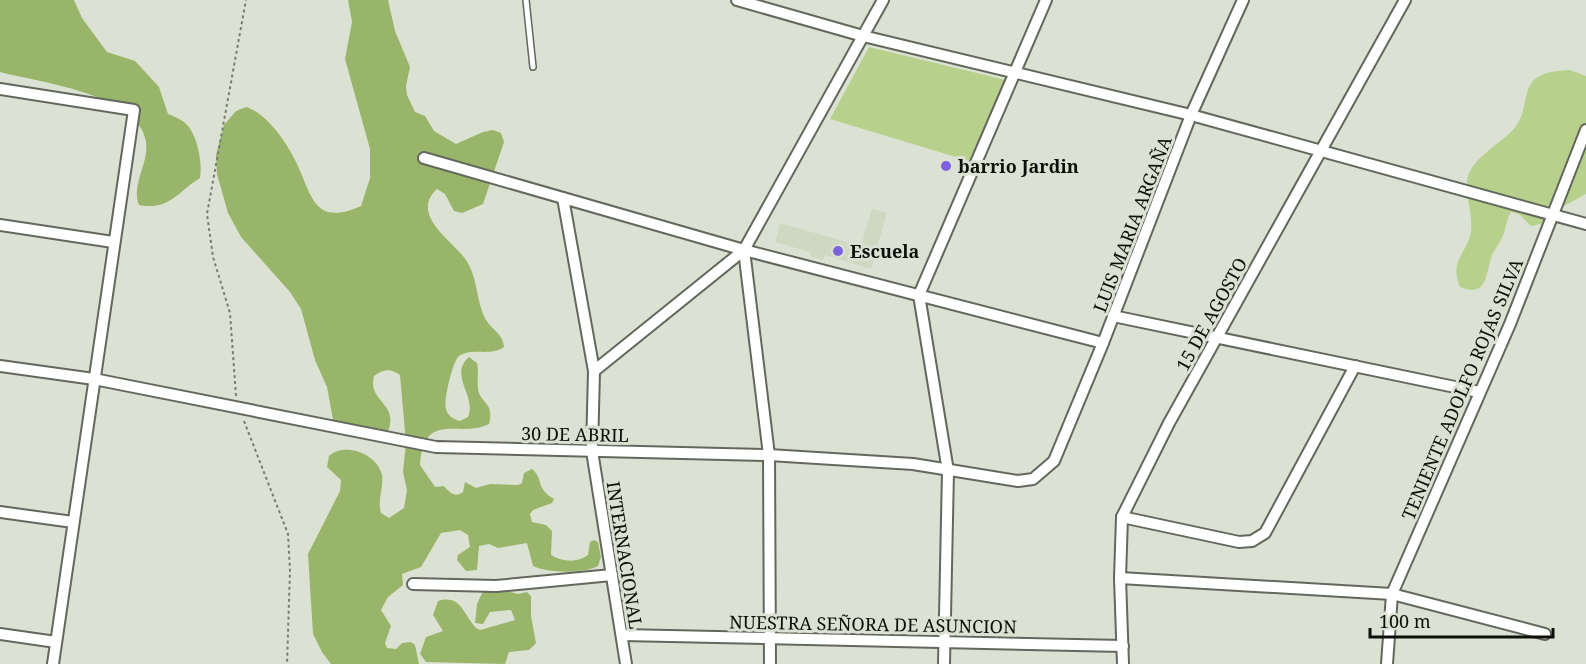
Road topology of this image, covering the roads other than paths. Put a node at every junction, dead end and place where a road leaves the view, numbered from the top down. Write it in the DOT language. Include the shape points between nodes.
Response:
graph roads {
  1 [pos="526,0"];
  2 [pos="737,0"];
  3 [pos="883,0"];
  4 [pos="1046,0"];
  5 [pos="1243,0"];
  6 [pos="1405,0"];
  7 [pos="864,36"];
  8 [pos="533,67"];
  9 [pos="1014,71"];
  10 [pos="0,89"];
  11 [pos="1191,115"];
  12 [pos="1586,130"];
  13 [pos="1321,151"];
  14 [pos="424,158"];
  15 [pos="563,198"];
  16 [pos="1554,216"];
  17 [pos="1586,224"];
  18 [pos="0,225"];
  19 [pos="113,242"];
  20 [pos="744,250"];
  21 [pos="919,295"];
  22 [pos="1113,316"];
  23 [pos="1217,338"];
  24 [pos="1103,344"];
  25 [pos="0,366"];
  26 [pos="1355,366"];
  27 [pos="594,371"];
  28 [pos="94,379"];
  29 [pos="1479,392"];
  30 [pos="591,451"];
  31 [pos="769,455"];
  32 [pos="1054,460"];
  33 [pos="948,471"];
  34 [pos="0,512"];
  35 [pos="1122,517"];
  36 [pos="73,522"];
  37 [pos="612,575"];
  38 [pos="1120,578"];
  39 [pos="413,584"];
  40 [pos="1392,594"];
  41 [pos="0,634"];
  42 [pos="1545,634"];
  43 [pos="622,635"];
  44 [pos="770,638"];
  45 [pos="56,642"];
  46 [pos="944,642"];
  47 [pos="1123,646"];
  48 [pos="53,664"];
  49 [pos="626,664"];
  50 [pos="770,664"];
  51 [pos="944,664"];
  52 [pos="1123,664"];
  53 [pos="1387,664"];
  1 -- 8 [label="lane"];
  2 -- 7 [label="street"];
  3 -- 7 [label="street"];
  4 -- 9 [label="street"];
  5 -- 11 [label="street, LUIS MARIA ARGAÑA"];
  6 -- 13 [label="street, 15 DE AGOSTO"];
  7 -- 9 [label="street"];
  7 -- 20 [label="street"];
  9 -- 11 [label="street"];
  9 -- 21 [label="street"];
  10 -- 19 [label="street" via="134,110"];
  11 -- 13 [label="street"];
  11 -- 22 [label="street, LUIS MARIA ARGAÑA"];
  12 -- 16 [label="street, TENIENTE ADOLFO ROJAS SILVA"];
  13 -- 16 [label="street"];
  13 -- 23 [label="street, 15 DE AGOSTO"];
  14 -- 15 [label="street"];
  15 -- 20 [label="street"];
  15 -- 27 [label="street, INTERNACIONAL"];
  16 -- 17 [label="street"];
  16 -- 29 [label="street, TENIENTE ADOLFO ROJAS SILVA"];
  18 -- 19 [label="street"];
  19 -- 28 [label="street"];
  20 -- 21 [label="street"];
  20 -- 27 [label="street"];
  20 -- 31 [label="street"];
  21 -- 24 [label="street"];
  21 -- 33 [label="street"];
  22 -- 23 [label="street"];
  22 -- 24 [label="street, LUIS MARIA ARGAÑA"];
  23 -- 26 [label="street"];
  23 -- 35 [label="street, 15 DE AGOSTO"];
  24 -- 32 [label="street, LUIS MARIA ARGAÑA"];
  25 -- 28 [label="street, 30 DE ABRIL"];
  26 -- 29 [label="street"];
  26 -- 35 [label="street" via="1265,533 1252,541 1239,542"];
  27 -- 30 [label="street, INTERNACIONAL"];
  28 -- 30 [label="street, 30 DE ABRIL" via="436,447"];
  28 -- 36 [label="street"];
  29 -- 40 [label="street, TENIENTE ADOLFO ROJAS SILVA"];
  30 -- 31 [label="street, 30 DE ABRIL"];
  30 -- 37 [label="street, INTERNACIONAL"];
  31 -- 33 [label="street, 30 DE ABRIL"];
  31 -- 44 [label="street"];
  32 -- 33 [label="street, 30 DE ABRIL" via="1033,479 1018,481"];
  33 -- 46 [label="street"];
  34 -- 36 [label="street"];
  35 -- 38 [label="street, 15 DE AGOSTO"];
  36 -- 45 [label="street"];
  37 -- 39 [label="street" via="496,586"];
  37 -- 43 [label="street, INTERNACIONAL"];
  38 -- 40 [label="street"];
  38 -- 47 [label="street, 15 DE AGOSTO"];
  40 -- 42 [label="street"];
  40 -- 53 [label="street, TENIENTE ADOLFO ROJAS SILVA"];
  41 -- 45 [label="street"];
  43 -- 44 [label="street, NUESTRA SEÑORA DE ASUNCION"];
  43 -- 49 [label="street, INTERNACIONAL"];
  44 -- 46 [label="street, NUESTRA SEÑORA DE ASUNCION"];
  44 -- 50 [label="street"];
  45 -- 48 [label="street"];
  46 -- 47 [label="street, NUESTRA SEÑORA DE ASUNCION"];
  46 -- 51 [label="street"];
  47 -- 52 [label="street, 15 DE AGOSTO"];
}
